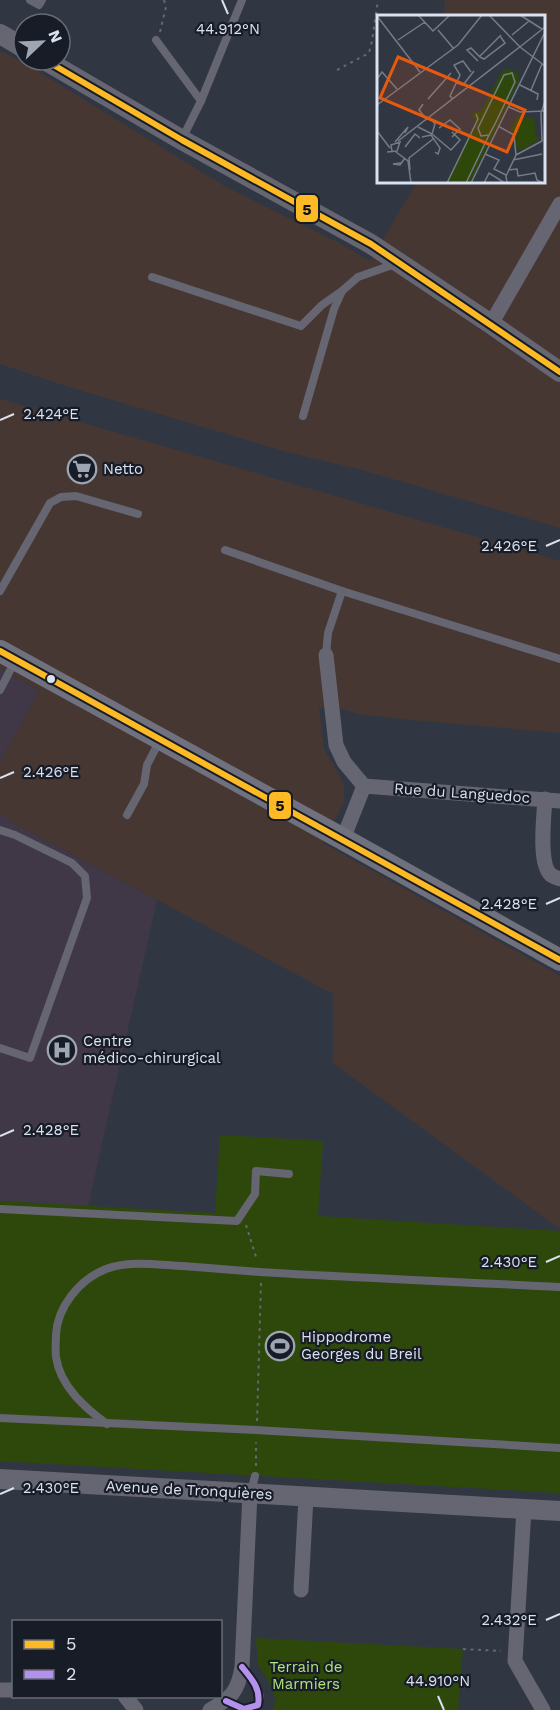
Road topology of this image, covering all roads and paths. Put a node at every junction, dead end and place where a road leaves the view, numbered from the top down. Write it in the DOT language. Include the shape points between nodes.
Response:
graph roads {
  1 [pos="30,0"];
  2 [pos="42,0"];
  3 [pos="164,0"];
  4 [pos="242,0"];
  5 [pos="378,0"];
  6 [pos="156,40"];
  7 [pos="337,70"];
  8 [pos="66,72"];
  9 [pos="201,101"];
  10 [pos="182,140"];
  11 [pos="560,204"];
  12 [pos="399,263"];
  13 [pos="152,277"];
  14 [pos="342,291"];
  15 [pos="491,324"];
  16 [pos="560,372"];
  17 [pos="303,416"];
  18 [pos="138,514"];
  19 [pos="225,550"];
  20 [pos="0,591"];
  21 [pos="342,591"];
  22 [pos="8,655"];
  23 [pos="326,655"];
  24 [pos="560,659"];
  25 [pos="0,690"];
  26 [pos="160,739"];
  27 [pos="364,786"];
  28 [pos="552,800"];
  29 [pos="127,815"];
  30 [pos="0,830"];
  31 [pos="343,839"];
  32 [pos="560,879"];
  33 [pos="560,960"];
  34 [pos="0,1047"];
  35 [pos="289,1174"];
  36 [pos="0,1209"];
  37 [pos="244,1211"];
  38 [pos="261,1272"];
  39 [pos="560,1287"];
  40 [pos="0,1418"];
  41 [pos="107,1424"];
  42 [pos="256,1430"];
  43 [pos="560,1448"];
  44 [pos="0,1479"];
  45 [pos="253,1484"];
  46 [pos="306,1497"];
  47 [pos="524,1509"];
  48 [pos="560,1511"];
  49 [pos="301,1590"];
  50 [pos="463,1649"];
  51 [pos="516,1652"];
  52 [pos="242,1667"];
  53 [pos="127,1698"];
  54 [pos="226,1701"];
  55 [pos="136,1710"];
  56 [pos="210,1710"];
  57 [pos="543,1710"];
  1 -- 2 [label="lane" via="39,4"];
  3 -- 6 [label="path" via="166,7"];
  4 -- 9 [label="lane"];
  5 -- 7 [label="path" via="369,53"];
  6 -- 9 [label="lane"];
  8 -- 10 [label="street"];
  9 -- 10 [label="lane"];
  10 -- 12 [label="street"];
  11 -- 15 [label="street"];
  12 -- 14 [label="lane" via="358,277"];
  12 -- 15 [label="street"];
  13 -- 14 [label="lane" via="301,326 322,304"];
  14 -- 17 [label="lane"];
  15 -- 16 [label="street"];
  18 -- 20 [label="lane" via="76,496 50,503"];
  19 -- 21 [label="lane"];
  21 -- 23 [label="lane" via="328,633"];
  21 -- 24 [label="lane"];
  22 -- 25 [label="lane"];
  22 -- 26 [label="main road"];
  23 -- 27 [label="street" via="336,745"];
  26 -- 29 [label="lane" via="147,765 144,784"];
  26 -- 31 [label="main road"];
  27 -- 28 [label="street, Rue du Languedoc"];
  27 -- 31 [label="street"];
  28 -- 32 [label="street" via="544,858 551,875"];
  30 -- 34 [label="lane" via="72,863 85,876 87,898 30,1058"];
  31 -- 33 [label="main road"];
  35 -- 37 [label="lane" via="256,1171 255,1194"];
  36 -- 37 [label="lane" via="237,1221"];
  37 -- 38 [label="path"];
  38 -- 39 [label="lane"];
  38 -- 41 [label="lane" via="121,1265 105,1269 75,1292 64,1306 56,1330 56,1357 62,1376 77,1399"];
  38 -- 42 [label="path"];
  40 -- 41 [label="lane"];
  41 -- 42 [label="lane"];
  42 -- 43 [label="lane"];
  42 -- 45 [label="path"];
  44 -- 45 [label="street, Avenue de Tronquières"];
  45 -- 46 [label="street, Avenue de Tronquières"];
  45 -- 52 [label="street"];
  46 -- 47 [label="street, Avenue de Tronquières"];
  46 -- 49 [label="street"];
  47 -- 48 [label="street, Avenue de Tronquières"];
  47 -- 51 [label="street"];
  50 -- 51 [label="path"];
  51 -- 57 [label="street" via="515,1661"];
  52 -- 54 [label="street" via="239,1684"];
  52 -- 54 [label="lane" via="254,1680 260,1696 258,1705 244,1709"];
  53 -- 55 [label="street"];
  54 -- 56 [label="street"];
}
